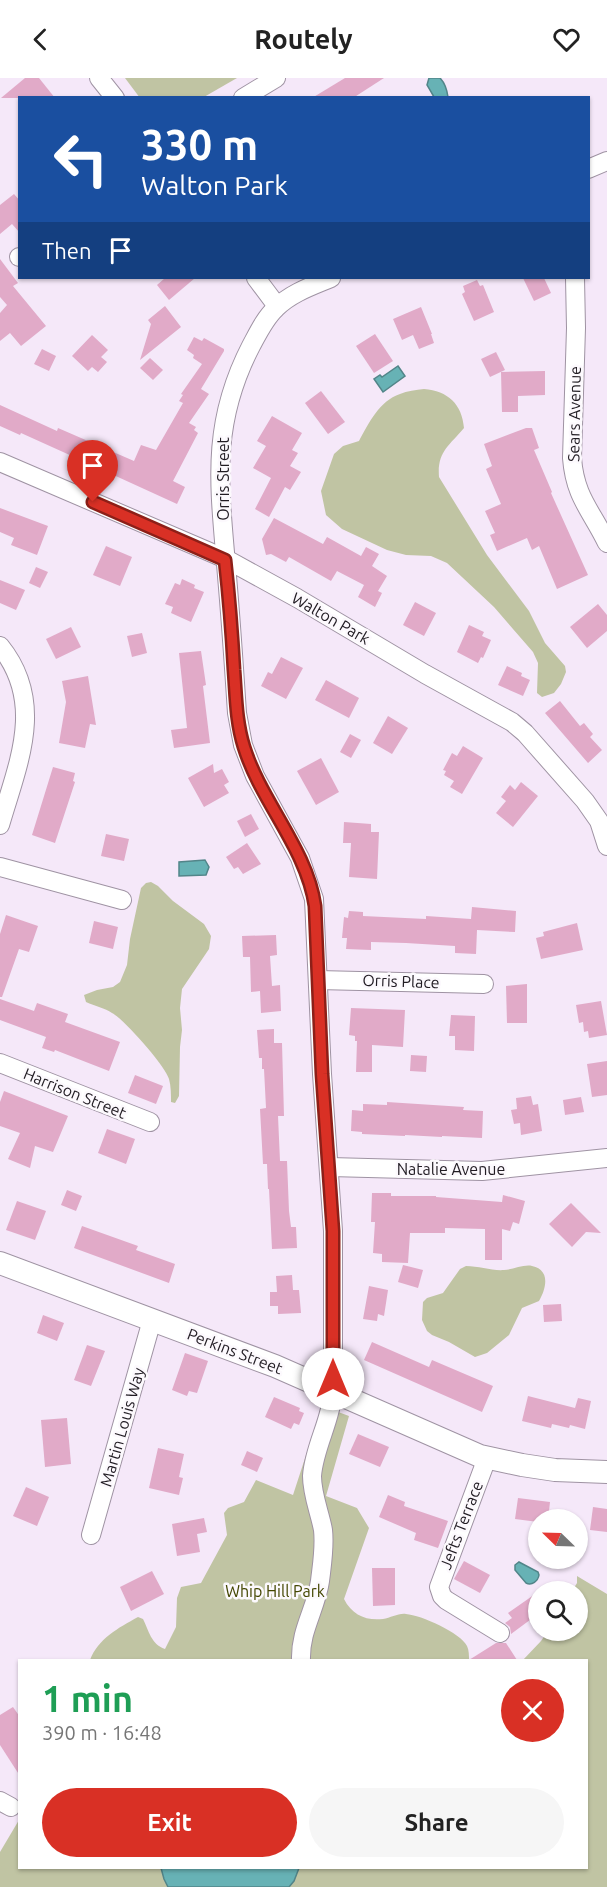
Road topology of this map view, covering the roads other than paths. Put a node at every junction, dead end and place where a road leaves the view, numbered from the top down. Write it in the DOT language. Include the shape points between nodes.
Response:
graph roads {
  1 [pos="99,78"];
  2 [pos="276,78"];
  3 [pos="112,96"];
  4 [pos="246,96"];
  5 [pos="607,161"];
  6 [pos="590,168"];
  7 [pos="257,279"];
  8 [pos="329,279"];
  9 [pos="575,279"];
  10 [pos="278,306"];
  11 [pos="0,462"];
  12 [pos="606,537"];
  13 [pos="225,560"];
  14 [pos="0,646"];
  15 [pos="0,825"];
  16 [pos="607,846"];
  17 [pos="0,867"];
  18 [pos="122,900"];
  19 [pos="318,980"];
  20 [pos="484,984"];
  21 [pos="0,1063"];
  22 [pos="150,1122"];
  23 [pos="607,1158"];
  24 [pos="330,1167"];
  25 [pos="0,1263"];
  26 [pos="152,1320"];
  27 [pos="333,1392"];
  28 [pos="487,1458"];
  29 [pos="607,1472"];
  30 [pos="91,1535"];
  31 [pos="500,1633"];
  32 [pos="301,1659"];
  1 -- 3 [label="street"];
  2 -- 4 [label="street"];
  5 -- 6 [label="street"];
  7 -- 10 [label="street"];
  8 -- 10 [label="street, Orris Street" via="292,295"];
  9 -- 12 [label="street, Sears Avenue" via="573,474 580,496"];
  10 -- 13 [label="street, Orris Street" via="241,366 225,416 219,469"];
  11 -- 13 [label="street, Walton Park"];
  13 -- 16 [label="street, Walton Park" via="520,728 592,810"];
  13 -- 19 [label="street, Orris Street" via="242,738 255,776 300,858 311,888"];
  14 -- 15 [label="street" via="18,675 26,718"];
  17 -- 18 [label="street"];
  19 -- 20 [label="street, Orris Place"];
  19 -- 24 [label="street, Orris Street"];
  21 -- 22 [label="street, Harrison Street"];
  23 -- 24 [label="street, Natalie Avenue" via="482,1171"];
  24 -- 27 [label="street, Orris Street"];
  25 -- 26 [label="street, Perkins Street"];
  26 -- 27 [label="street, Perkins Street"];
  26 -- 30 [label="street, Martin Louis Way"];
  27 -- 28 [label="street, Perkins Street"];
  27 -- 32 [label="street, Orris Street" via="312,1475 324,1546 318,1591 302,1637"];
  28 -- 29 [label="street, Perkins Street" via="555,1470"];
  28 -- 31 [label="street, Jefts Terrace" via="439,1587 446,1600"];
}
